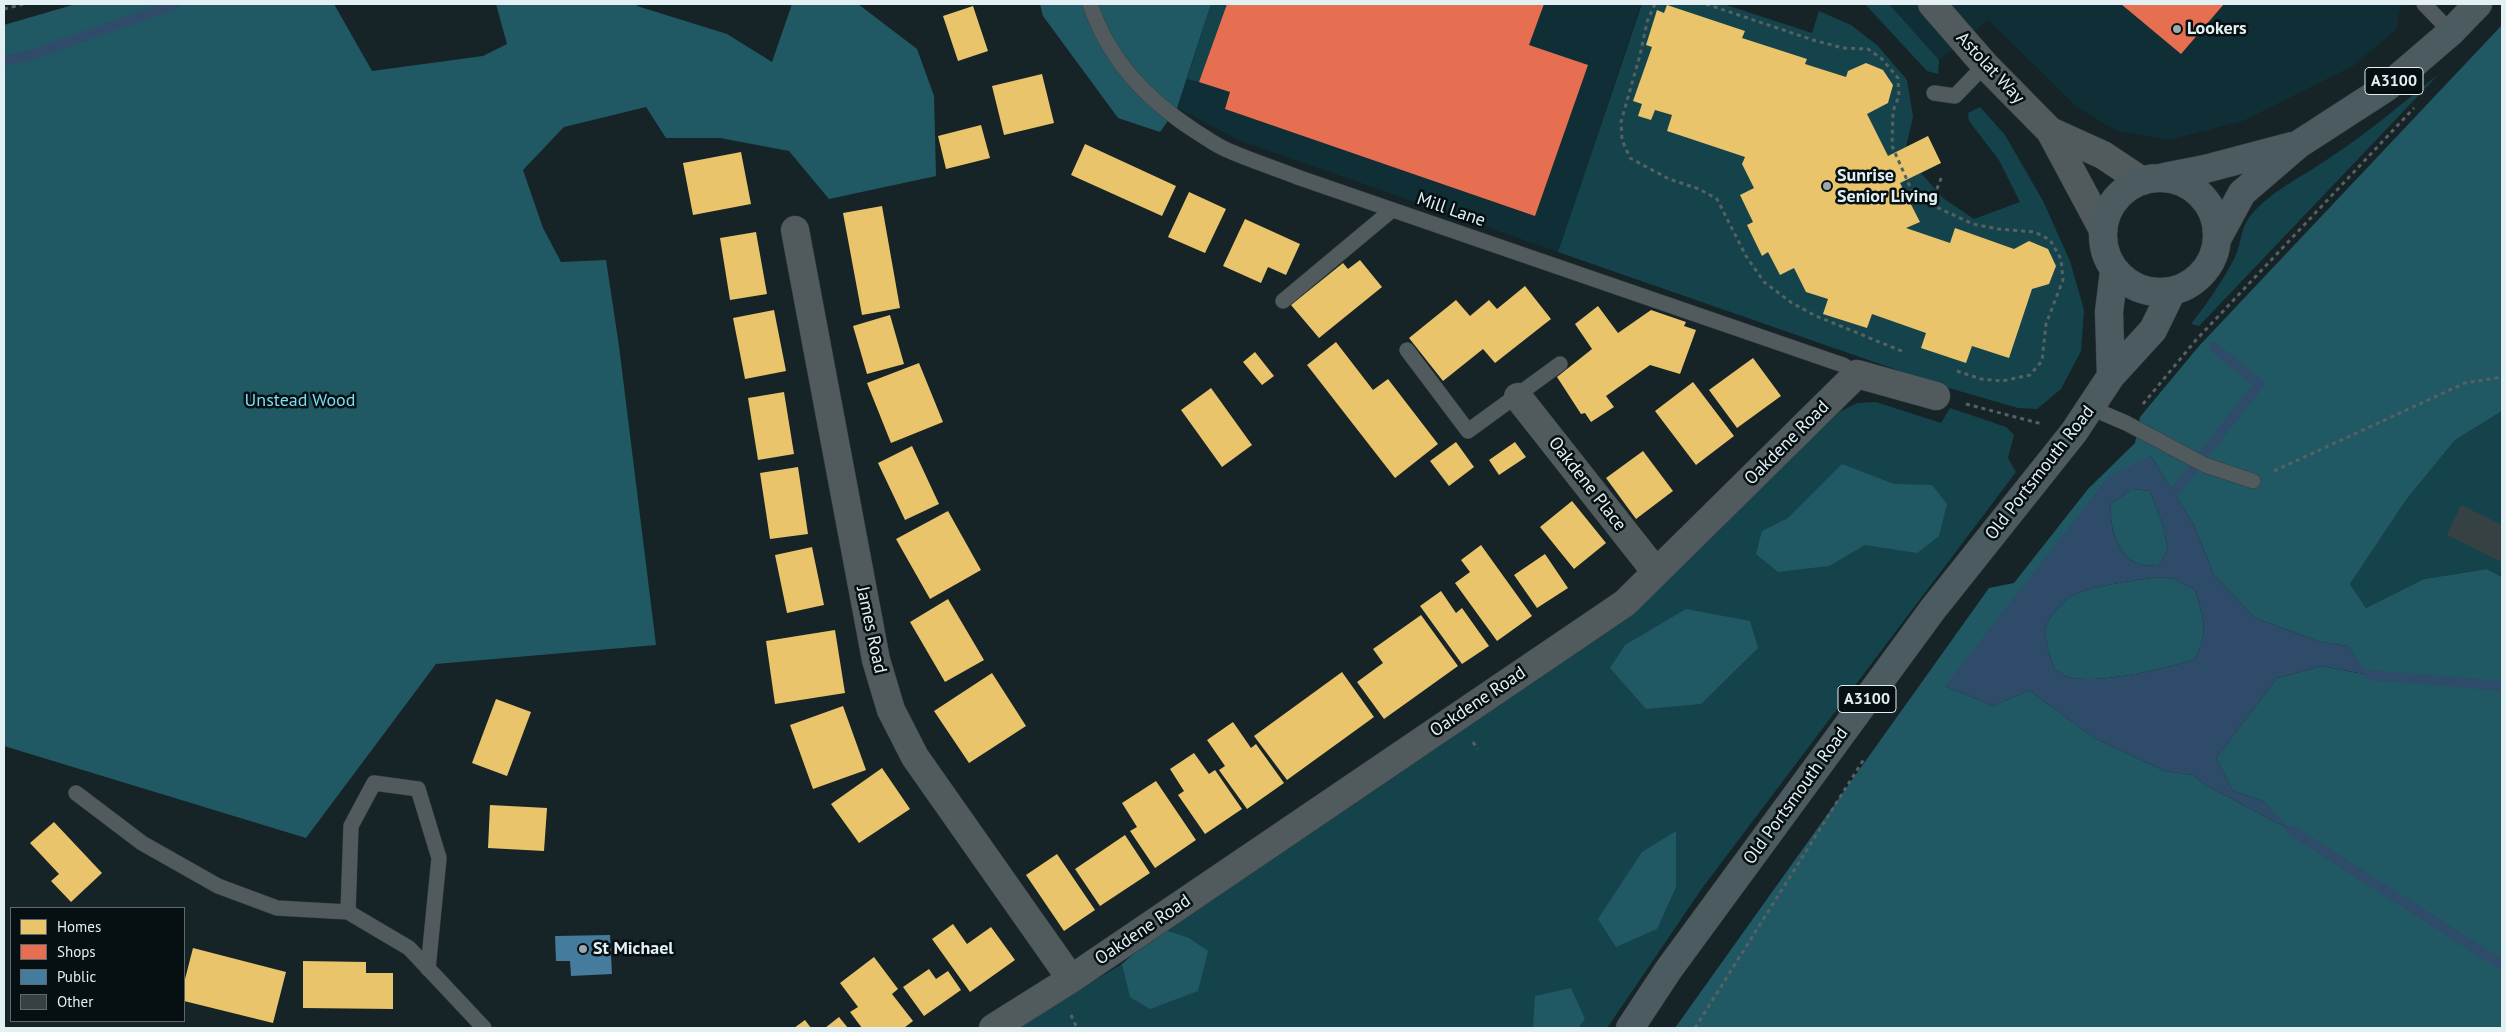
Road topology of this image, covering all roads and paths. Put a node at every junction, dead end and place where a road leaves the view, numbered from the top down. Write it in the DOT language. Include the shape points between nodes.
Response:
graph roads {
  1 [pos="24,4"];
  2 [pos="1090,4"];
  3 [pos="1654,4"];
  4 [pos="1706,4"];
  5 [pos="2424,4"];
  6 [pos="2478,4"];
  7 [pos="1942,8"];
  8 [pos="4,9"];
  9 [pos="2451,32"];
  10 [pos="1985,65"];
  11 [pos="1934,93"];
  12 [pos="2415,108"];
  13 [pos="2050,131"];
  14 [pos="2298,144"];
  15 [pos="1942,176"];
  16 [pos="2152,179"];
  17 [pos="1931,204"];
  18 [pos="1392,210"];
  19 [pos="795,230"];
  20 [pos="2103,230"];
  21 [pos="2217,239"];
  22 [pos="2114,270"];
  23 [pos="2172,291"];
  24 [pos="1283,301"];
  25 [pos="1407,350"];
  26 [pos="1906,353"];
  27 [pos="1560,364"];
  28 [pos="1956,371"];
  29 [pos="1857,374"];
  30 [pos="2111,376"];
  31 [pos="2502,377"];
  32 [pos="1936,396"];
  33 [pos="1518,397"];
  34 [pos="2091,408"];
  35 [pos="2126,424"];
  36 [pos="2074,432"];
  37 [pos="2253,481"];
  38 [pos="1656,572"];
  39 [pos="1869,751"];
  40 [pos="76,793"];
  41 [pos="348,912"];
  42 [pos="428,968"];
  43 [pos="1071,979"];
  44 [pos="484,1028"];
  45 [pos="993,1028"];
  46 [pos="1630,1028"];
  47 [pos="1695,1028"];
  1 -- 8 [label="path"];
  2 -- 18 [label="lane, Mill Lane" via="1113,54 1144,93 1178,120 1224,148"];
  3 -- 26 [label="path" via="1621,122 1622,140 1630,158 1716,199 1746,256 1764,282 1792,303"];
  4 -- 17 [label="path" via="1813,40 1843,48 1868,49 1882,59 1898,78 1900,96 1892,120 1892,146 1910,188 1921,200"];
  5 -- 9 [label="lane"];
  6 -- 9 [label="main road, A3100"];
  7 -- 10 [label="street, Astolat Way"];
  9 -- 14 [label="main road, A3100" via="2387,87"];
  10 -- 11 [label="lane" via="1954,96"];
  10 -- 13 [label="street, Astolat Way"];
  12 -- 35 [label="path" via="2202,333"];
  13 -- 16 [label="street, Astolat Way"];
  13 -- 20 [label="street, Astolat Way"];
  14 -- 16 [label="main road, A3100" via="2205,170"];
  14 -- 21 [label="main road, A3100" via="2242,193"];
  15 -- 17 [label="path"];
  16 -- 20 [label="main road" via="2127,188 2115,200"];
  16 -- 21 [label="main road" via="2179,181 2195,190 2208,204 2215,221"];
  17 -- 28 [label="path" via="1974,224 2035,232 2050,240 2061,259 2063,280 2046,324 2042,361 2030,374 2002,381 1981,379"];
  18 -- 24 [label="lane"];
  18 -- 29 [label="lane, Mill Lane" via="1843,365"];
  19 -- 43 [label="street, James Road" via="876,660 891,710 915,757"];
  20 -- 22 [label="main road" via="2104,247"];
  21 -- 23 [label="main road" via="2213,257 2203,272 2189,284"];
  22 -- 23 [label="main road" via="2137,289"];
  22 -- 30 [label="main road" via="2108,312"];
  23 -- 30 [label="main road, Old Portsmouth Road / A3100" via="2153,330"];
  25 -- 33 [label="lane" via="1468,431"];
  27 -- 33 [label="lane"];
  29 -- 32 [label="street"];
  29 -- 38 [label="street, Oakdene Road"];
  30 -- 34 [label="main road, Old Portsmouth Road / A3100"];
  31 -- 37 [label="path" via="2465,383"];
  32 -- 36 [label="path"];
  33 -- 38 [label="street, Oakdene Place"];
  34 -- 35 [label="lane"];
  34 -- 36 [label="main road, Old Portsmouth Road / A3100"];
  35 -- 37 [label="lane" via="2198,462"];
  36 -- 46 [label="main road, Old Portsmouth Road / A3100" via="1933,609 1669,969"];
  38 -- 43 [label="street, Oakdene Road" via="1625,603"];
  39 -- 47 [label="path"];
  40 -- 41 [label="lane" via="142,843 218,886 277,908"];
  41 -- 42 [label="lane" via="409,948"];
  41 -- 42 [label="lane" via="351,826 374,783 418,789 440,858"];
  42 -- 44 [label="lane"];
  43 -- 45 [label="street, Oakdene Road"];
}
